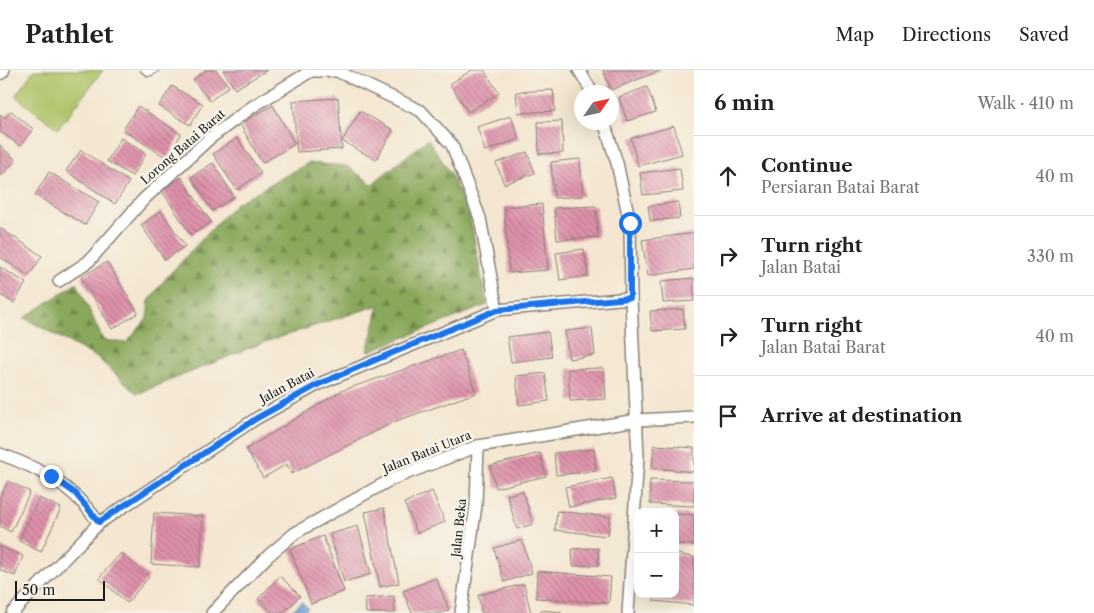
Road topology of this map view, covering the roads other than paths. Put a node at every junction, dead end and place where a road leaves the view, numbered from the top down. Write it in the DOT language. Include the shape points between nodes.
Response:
graph roads {
  1 [pos="144,70"];
  2 [pos="155,70"];
  3 [pos="579,70"];
  4 [pos="588,85"];
  5 [pos="607,130"];
  6 [pos="58,281"];
  7 [pos="630,298"];
  8 [pos="497,310"];
  9 [pos="694,417"];
  10 [pos="637,420"];
  11 [pos="478,446"];
  12 [pos="0,454"];
  13 [pos="99,522"];
  14 [pos="12,613"];
  15 [pos="212,613"];
  16 [pos="461,613"];
  17 [pos="628,613"];
  1 -- 2 [label="lane" via="149,74"];
  3 -- 4 [label="street"];
  5 -- 7 [label="street" via="618,163 630,223"];
  6 -- 8 [label="street, Lorong Batai Barat" via="89,261 144,199 217,133 252,107 311,72 337,71 421,111 452,144 480,218"];
  7 -- 8 [label="street, Jalan Batai"];
  7 -- 10 [label="street"];
  8 -- 13 [label="street, Jalan Batai" via="319,384 257,418"];
  9 -- 10 [label="street, Jalan Batai Utara"];
  10 -- 11 [label="street, Jalan Batai Utara"];
  10 -- 17 [label="street" via="638,457"];
  11 -- 15 [label="street, Jalan Batai Utara" via="392,478 295,533"];
  11 -- 16 [label="street, Jalan Beka" via="476,505"];
  12 -- 13 [label="street" via="51,476 75,493"];
  13 -- 14 [label="street, Jalan Batai"];
}
